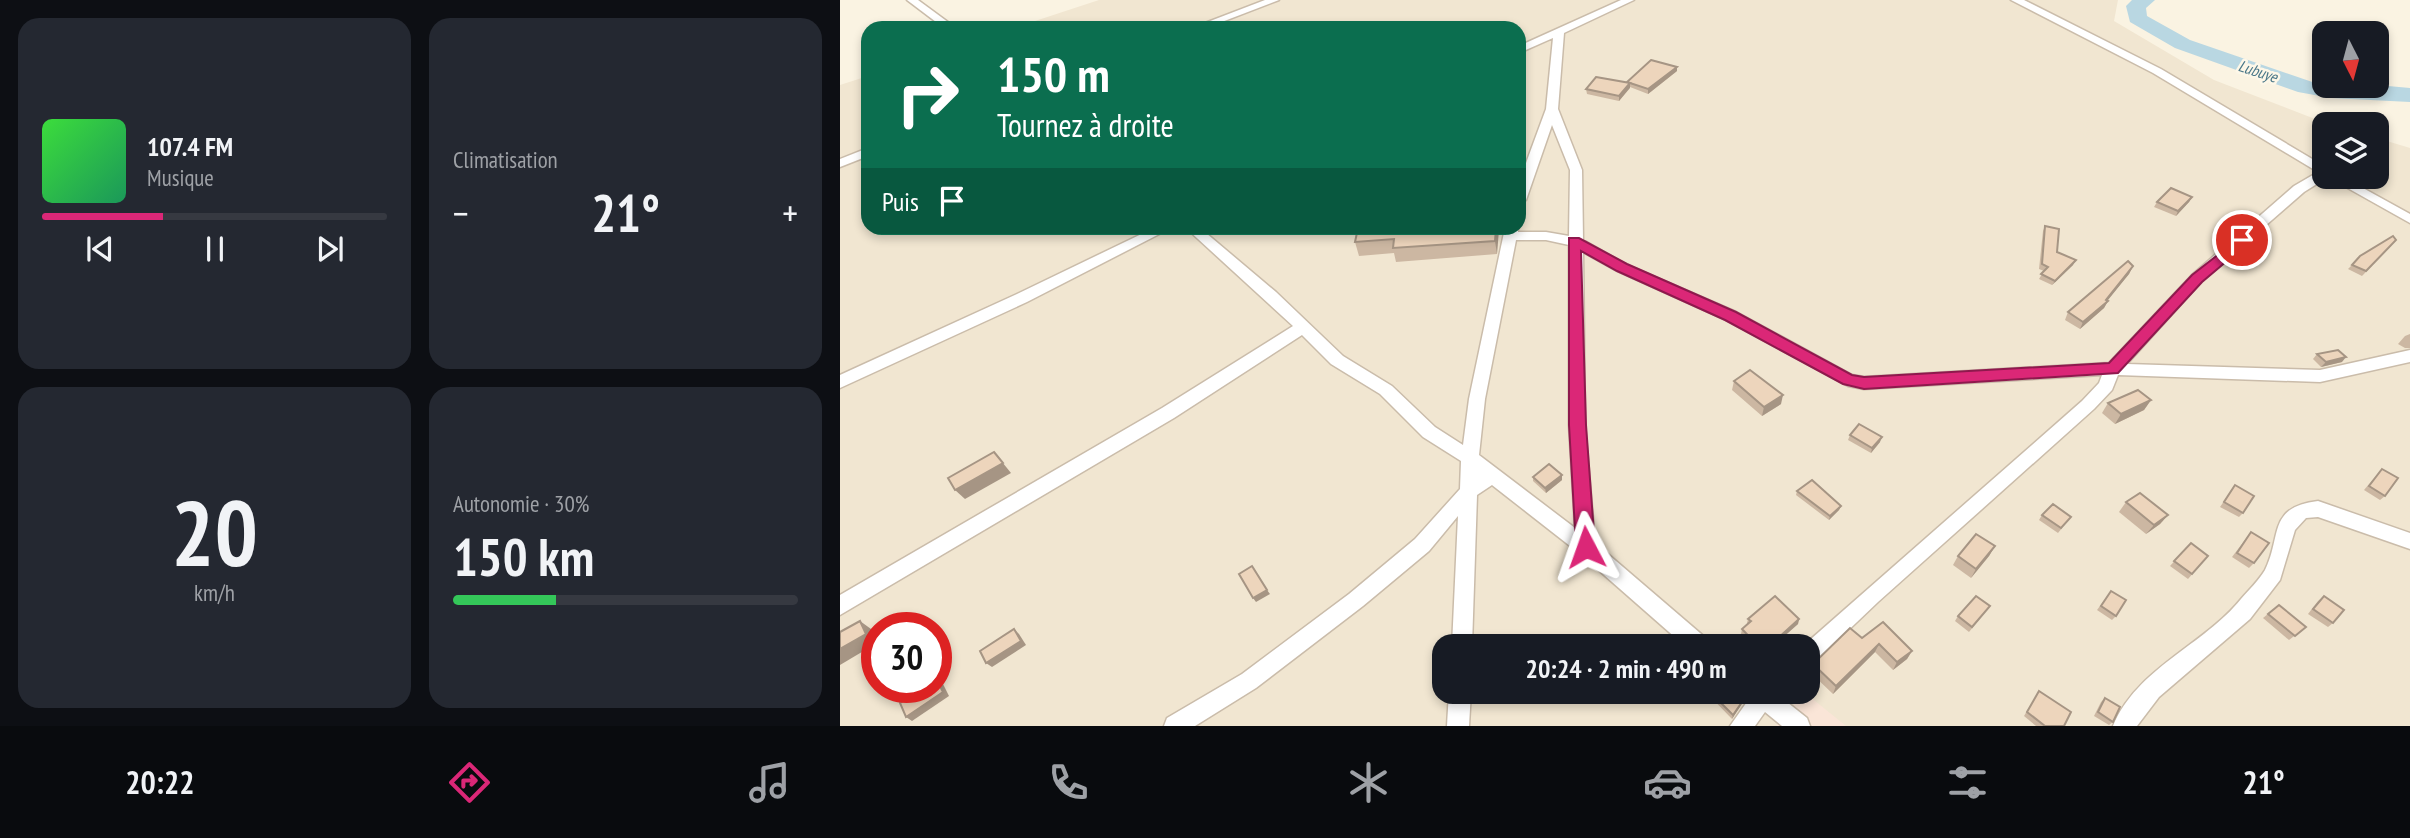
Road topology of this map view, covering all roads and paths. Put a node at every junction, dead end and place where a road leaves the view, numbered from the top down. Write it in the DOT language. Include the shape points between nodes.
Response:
graph roads {
  1 [pos="912,0"];
  2 [pos="1274,0"];
  3 [pos="1629,0"];
  4 [pos="2016,0"];
  5 [pos="941,21"];
  6 [pos="1216,21"];
  7 [pos="1559,32"];
  8 [pos="1526,47"];
  9 [pos="1552,109"];
  10 [pos="861,155"];
  11 [pos="840,163"];
  12 [pos="2312,165"];
  13 [pos="2312,180"];
  14 [pos="1526,181"];
  15 [pos="2356,189"];
  16 [pos="2410,219"];
  17 [pos="1526,234"];
  18 [pos="1150,235"];
  19 [pos="1200,235"];
  20 [pos="1510,235"];
  21 [pos="1574,241"];
  22 [pos="1301,328"];
  23 [pos="2410,356"];
  24 [pos="2113,369"];
  25 [pos="840,382"];
  26 [pos="1470,458"];
  27 [pos="1493,474"];
  28 [pos="1468,492"];
  29 [pos="2410,541"];
  30 [pos="1586,547"];
  31 [pos="840,606"];
  32 [pos="1462,634"];
  33 [pos="1686,634"];
  34 [pos="1820,644"];
  35 [pos="1459,704"];
  36 [pos="1756,704"];
  37 [pos="1775,704"];
  38 [pos="1175,726"];
  39 [pos="1458,726"];
  40 [pos="1741,726"];
  41 [pos="1799,726"];
  42 [pos="2124,726"];
  1 -- 5 [label="street"];
  2 -- 6 [label="street"];
  3 -- 7 [label="street"];
  4 -- 12 [label="street" via="2157,71"];
  7 -- 8 [label="street"];
  7 -- 9 [label="street"];
  9 -- 14 [label="street"];
  9 -- 21 [label="street" via="1576,170"];
  10 -- 11 [label="street"];
  13 -- 24 [label="street" via="2197,278"];
  15 -- 16 [label="street"];
  17 -- 21 [label="street"];
  18 -- 25 [label="street"];
  19 -- 22 [label="street"];
  20 -- 26 [label="street" via="1477,399"];
  21 -- 24 [label="street" via="1622,268 1731,316 1848,380 1893,382"];
  21 -- 30 [label="street" via="1577,425"];
  22 -- 26 [label="street" via="1337,360 1387,390 1429,432"];
  22 -- 31 [label="street" via="1168,413"];
  23 -- 24 [label="street" via="2320,376"];
  24 -- 34 [label="street" via="2106,386 2088,405"];
  26 -- 27 [label="street"];
  26 -- 28 [label="street"];
  27 -- 28 [label="street"];
  27 -- 30 [label="street"];
  28 -- 32 [label="street"];
  28 -- 38 [label="street" via="1422,545 1356,600 1249,681"];
  29 -- 42 [label="street" via="2318,509 2301,511 2287,526 2273,574 2244,612 2151,690"];
  30 -- 33 [label="street"];
  35 -- 39 [label="street"];
  36 -- 40 [label="street"];
  37 -- 41 [label="street"];
}
